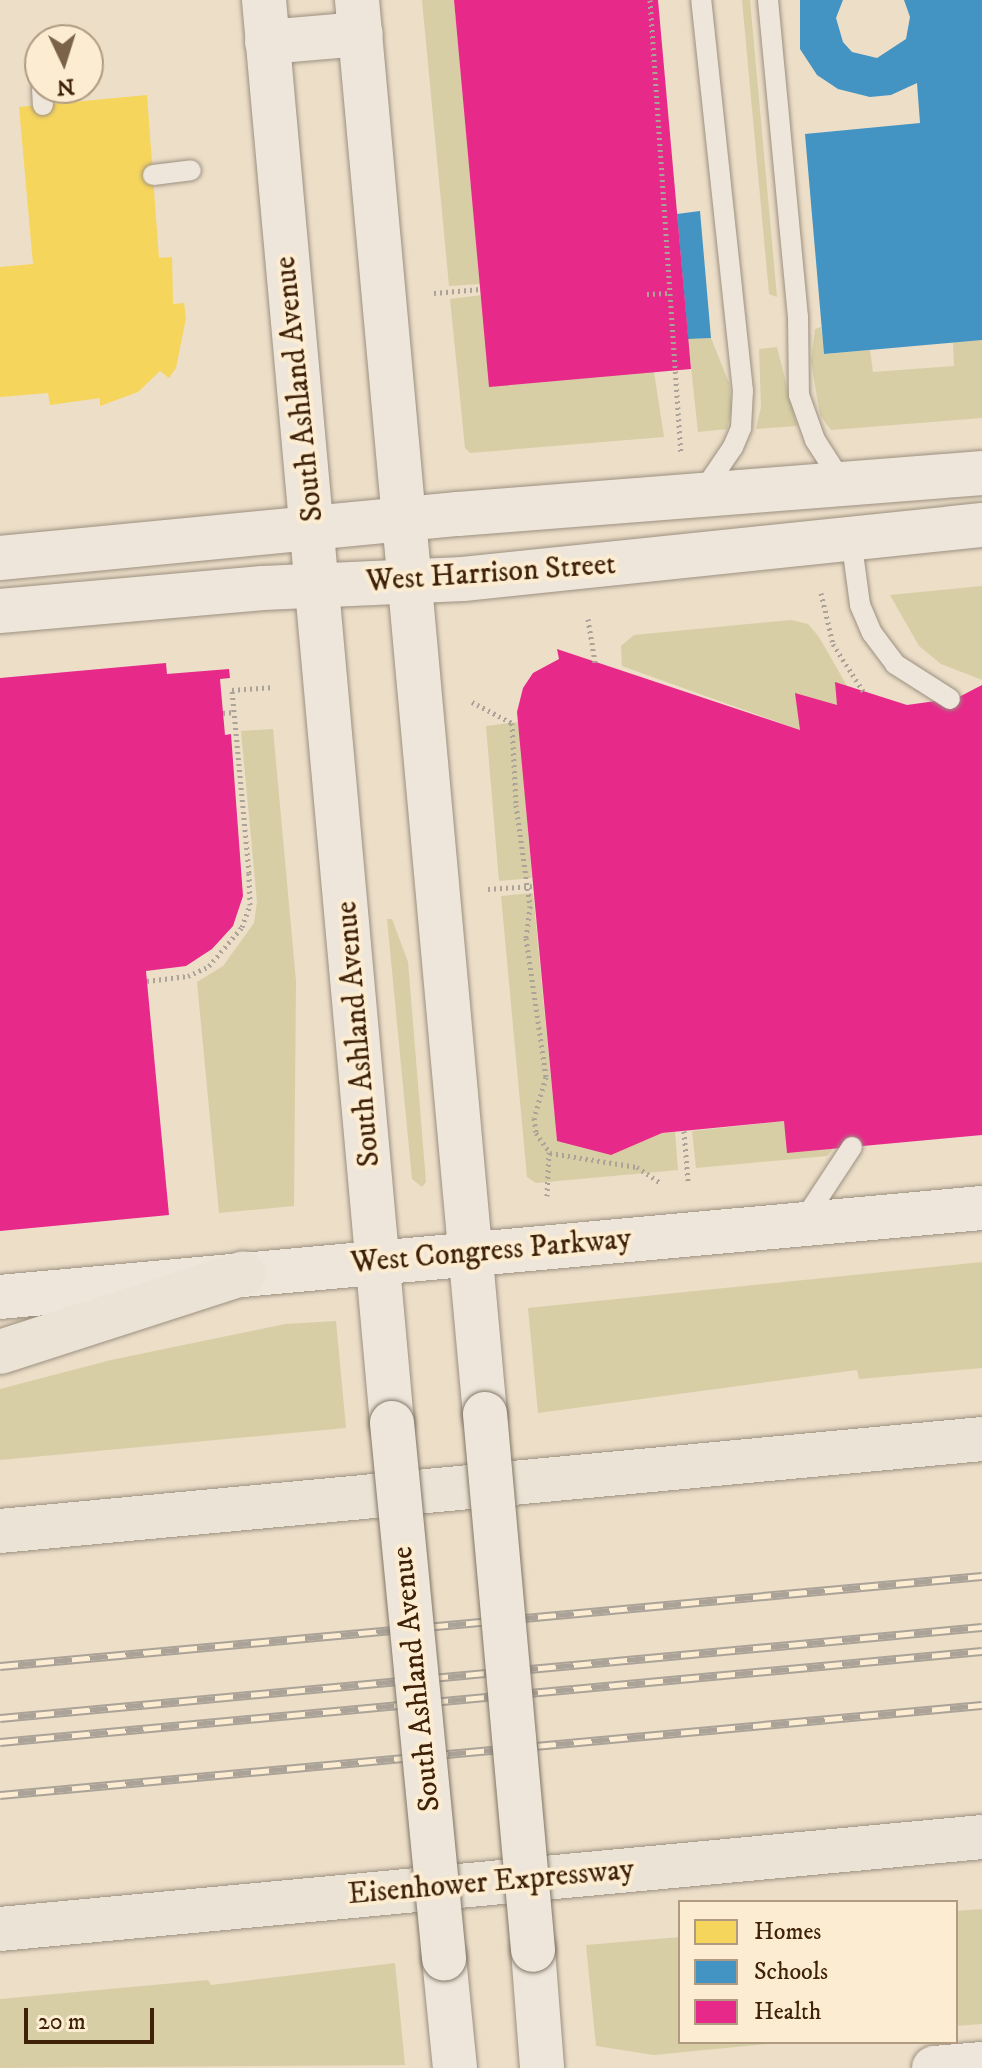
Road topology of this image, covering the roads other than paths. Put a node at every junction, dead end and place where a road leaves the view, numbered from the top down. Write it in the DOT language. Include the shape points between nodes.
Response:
graph roads {
  1 [pos="701,0"];
  2 [pos="768,0"];
  3 [pos="359,17"];
  4 [pos="266,21"];
  5 [pos="191,170"];
  6 [pos="153,175"];
  7 [pos="982,473"];
  8 [pos="844,485"];
  9 [pos="699,496"];
  10 [pos="402,520"];
  11 [pos="982,525"];
  12 [pos="313,529"];
  13 [pos="851,538"];
  14 [pos="0,558"];
  15 [pos="409,582"];
  16 [pos="321,586"];
  17 [pos="0,611"];
  18 [pos="950,699"];
  19 [pos="852,1147"];
  20 [pos="982,1208"];
  21 [pos="801,1224"];
  22 [pos="472,1255"];
  23 [pos="378,1262"];
  24 [pos="244,1273"];
  25 [pos="0,1297"];
  26 [pos="0,1352"];
  27 [pos="982,1439"];
  28 [pos="0,1531"];
  29 [pos="982,1837"];
  30 [pos="0,1929"];
  31 [pos="982,2064"];
  32 [pos="455,2068"];
  33 [pos="542,2068"];
  34 [pos="934,2068"];
  1 -- 9 [label="lane" via="743,391 741,428"];
  2 -- 8 [label="lane" via="798,317 799,395 815,440"];
  3 -- 4 [label="main road"];
  3 -- 10 [label="main road"];
  4 -- 12 [label="main road, South Ashland Avenue"];
  5 -- 6 [label="lane"];
  7 -- 8 [label="main road, West Harrison Street"];
  8 -- 9 [label="main road, West Harrison Street"];
  9 -- 10 [label="main road, West Harrison Street"];
  10 -- 12 [label="main road, West Harrison Street"];
  10 -- 15 [label="main road"];
  11 -- 13 [label="main road, West Harrison Street"];
  12 -- 14 [label="main road, West Harrison Street"];
  12 -- 16 [label="main road, South Ashland Avenue"];
  13 -- 15 [label="main road, West Harrison Street"];
  13 -- 18 [label="lane" via="860,605 872,633 895,664"];
  15 -- 16 [label="main road, West Harrison Street"];
  15 -- 22 [label="main road"];
  16 -- 17 [label="main road, West Harrison Street"];
  16 -- 23 [label="main road, South Ashland Avenue"];
  19 -- 21 [label="lane"];
  20 -- 21 [label="main road, West Congress Parkway"];
  21 -- 22 [label="main road, West Congress Parkway"];
  22 -- 23 [label="main road, West Congress Parkway"];
  22 -- 33 [label="main road, bridge"];
  23 -- 24 [label="main road, West Congress Parkway"];
  23 -- 32 [label="main road, South Ashland Avenue, bridge"];
  24 -- 25 [label="main road, West Congress Parkway"];
  24 -- 26 [label="highway"];
  27 -- 28 [label="highway"];
  29 -- 30 [label="highway, Eisenhower Expressway"];
  31 -- 34 [label="main road"];
}
